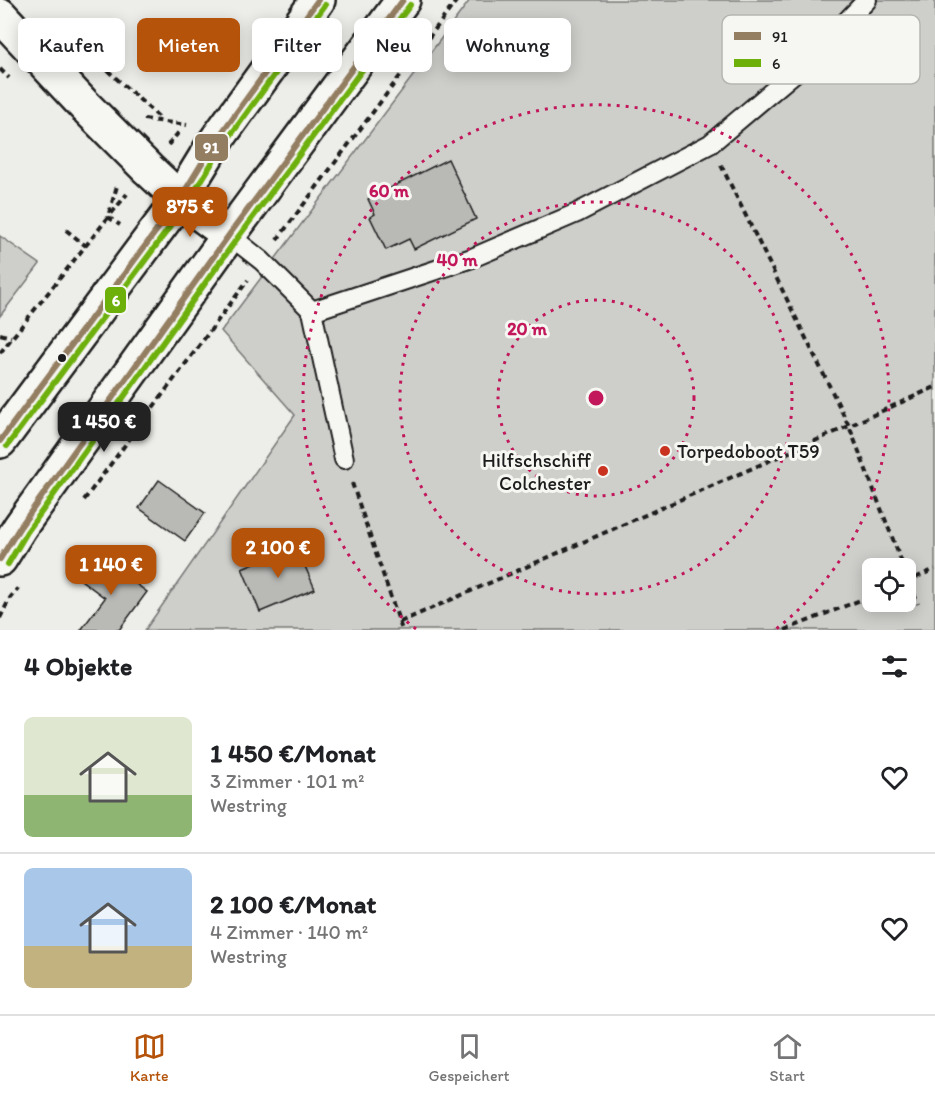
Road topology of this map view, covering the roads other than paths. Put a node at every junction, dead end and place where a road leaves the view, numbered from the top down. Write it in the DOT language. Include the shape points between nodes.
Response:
graph roads {
  1 [pos="318,0"];
  2 [pos="403,0"];
  3 [pos="867,0"];
  4 [pos="0,15"];
  5 [pos="853,15"];
  6 [pos="782,84"];
  7 [pos="180,199"];
  8 [pos="229,235"];
  9 [pos="312,311"];
  10 [pos="0,441"];
  11 [pos="344,459"];
  12 [pos="12,569"];
  1 -- 7 [label="main road" via="213,145"];
  2 -- 8 [label="main road"];
  3 -- 5 [label="lane"];
  4 -- 7 [label="main road"];
  6 -- 9 [label="lane" via="710,144 577,213 472,258"];
  7 -- 8 [label="main road"];
  7 -- 10 [label="main road"];
  8 -- 9 [label="lane" via="262,261"];
  8 -- 12 [label="main road" via="33,508"];
  9 -- 11 [label="lane"];
}
